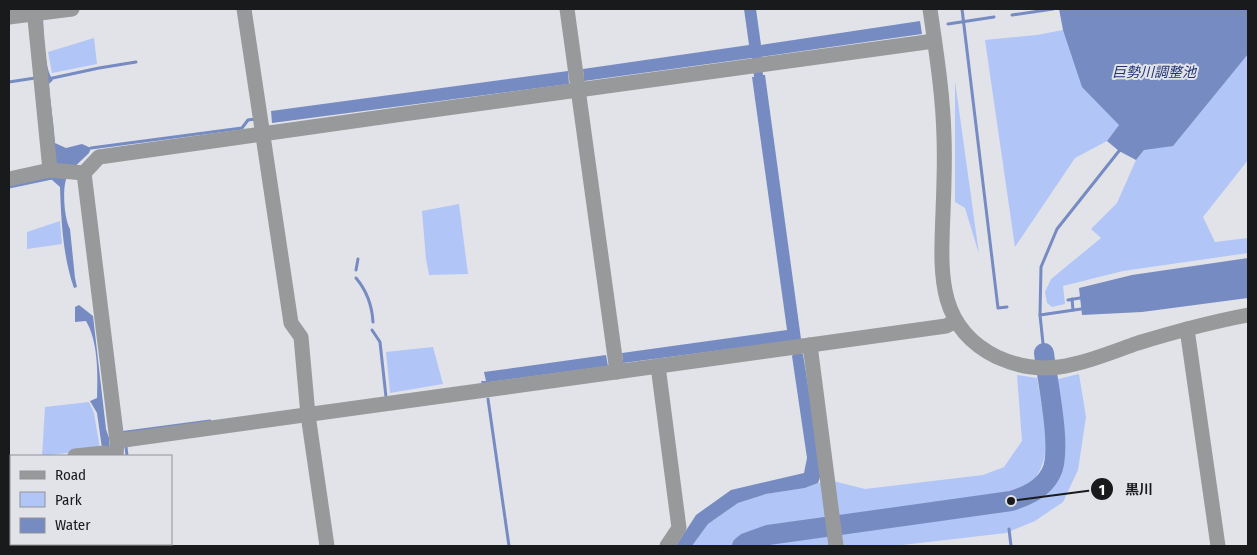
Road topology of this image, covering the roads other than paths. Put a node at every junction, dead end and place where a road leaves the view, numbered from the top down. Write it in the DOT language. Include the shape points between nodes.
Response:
graph roads {
  1 [pos="72,9"];
  2 [pos="244,9"];
  3 [pos="567,9"];
  4 [pos="930,9"];
  5 [pos="34,11"];
  6 [pos="9,17"];
  7 [pos="934,41"];
  8 [pos="578,80"];
  9 [pos="262,123"];
  10 [pos="58,170"];
  11 [pos="84,173"];
  12 [pos="9,179"];
  13 [pos="1248,315"];
  14 [pos="956,321"];
  15 [pos="1187,329"];
  16 [pos="807,346"];
  17 [pos="616,364"];
  18 [pos="658,366"];
  19 [pos="307,409"];
  20 [pos="113,448"];
  21 [pos="80,455"];
  22 [pos="836,545"];
  23 [pos="327,546"];
  24 [pos="667,546"];
  25 [pos="1218,546"];
  1 -- 5 [label="street"];
  2 -- 9 [label="street"];
  3 -- 8 [label="street"];
  4 -- 7 [label="street"];
  5 -- 6 [label="street"];
  5 -- 10 [label="street"];
  7 -- 8 [label="street" via="758,67"];
  7 -- 14 [label="street" via="944,137 941,269 946,298"];
  8 -- 9 [label="street"];
  8 -- 17 [label="street"];
  9 -- 11 [label="street" via="99,157"];
  9 -- 19 [label="street" via="291,323 301,337"];
  10 -- 11 [label="street"];
  10 -- 12 [label="street"];
  11 -- 20 [label="street"];
  13 -- 15 [label="street"];
  14 -- 15 [label="street" via="983,350 1028,368 1077,364"];
  14 -- 16 [label="street" via="946,326"];
  15 -- 25 [label="street"];
  16 -- 18 [label="street"];
  16 -- 22 [label="street"];
  17 -- 18 [label="street"];
  17 -- 19 [label="street"];
  18 -- 24 [label="street" via="679,528"];
  19 -- 20 [label="street"];
  19 -- 23 [label="street"];
  20 -- 21 [label="street"];
}
